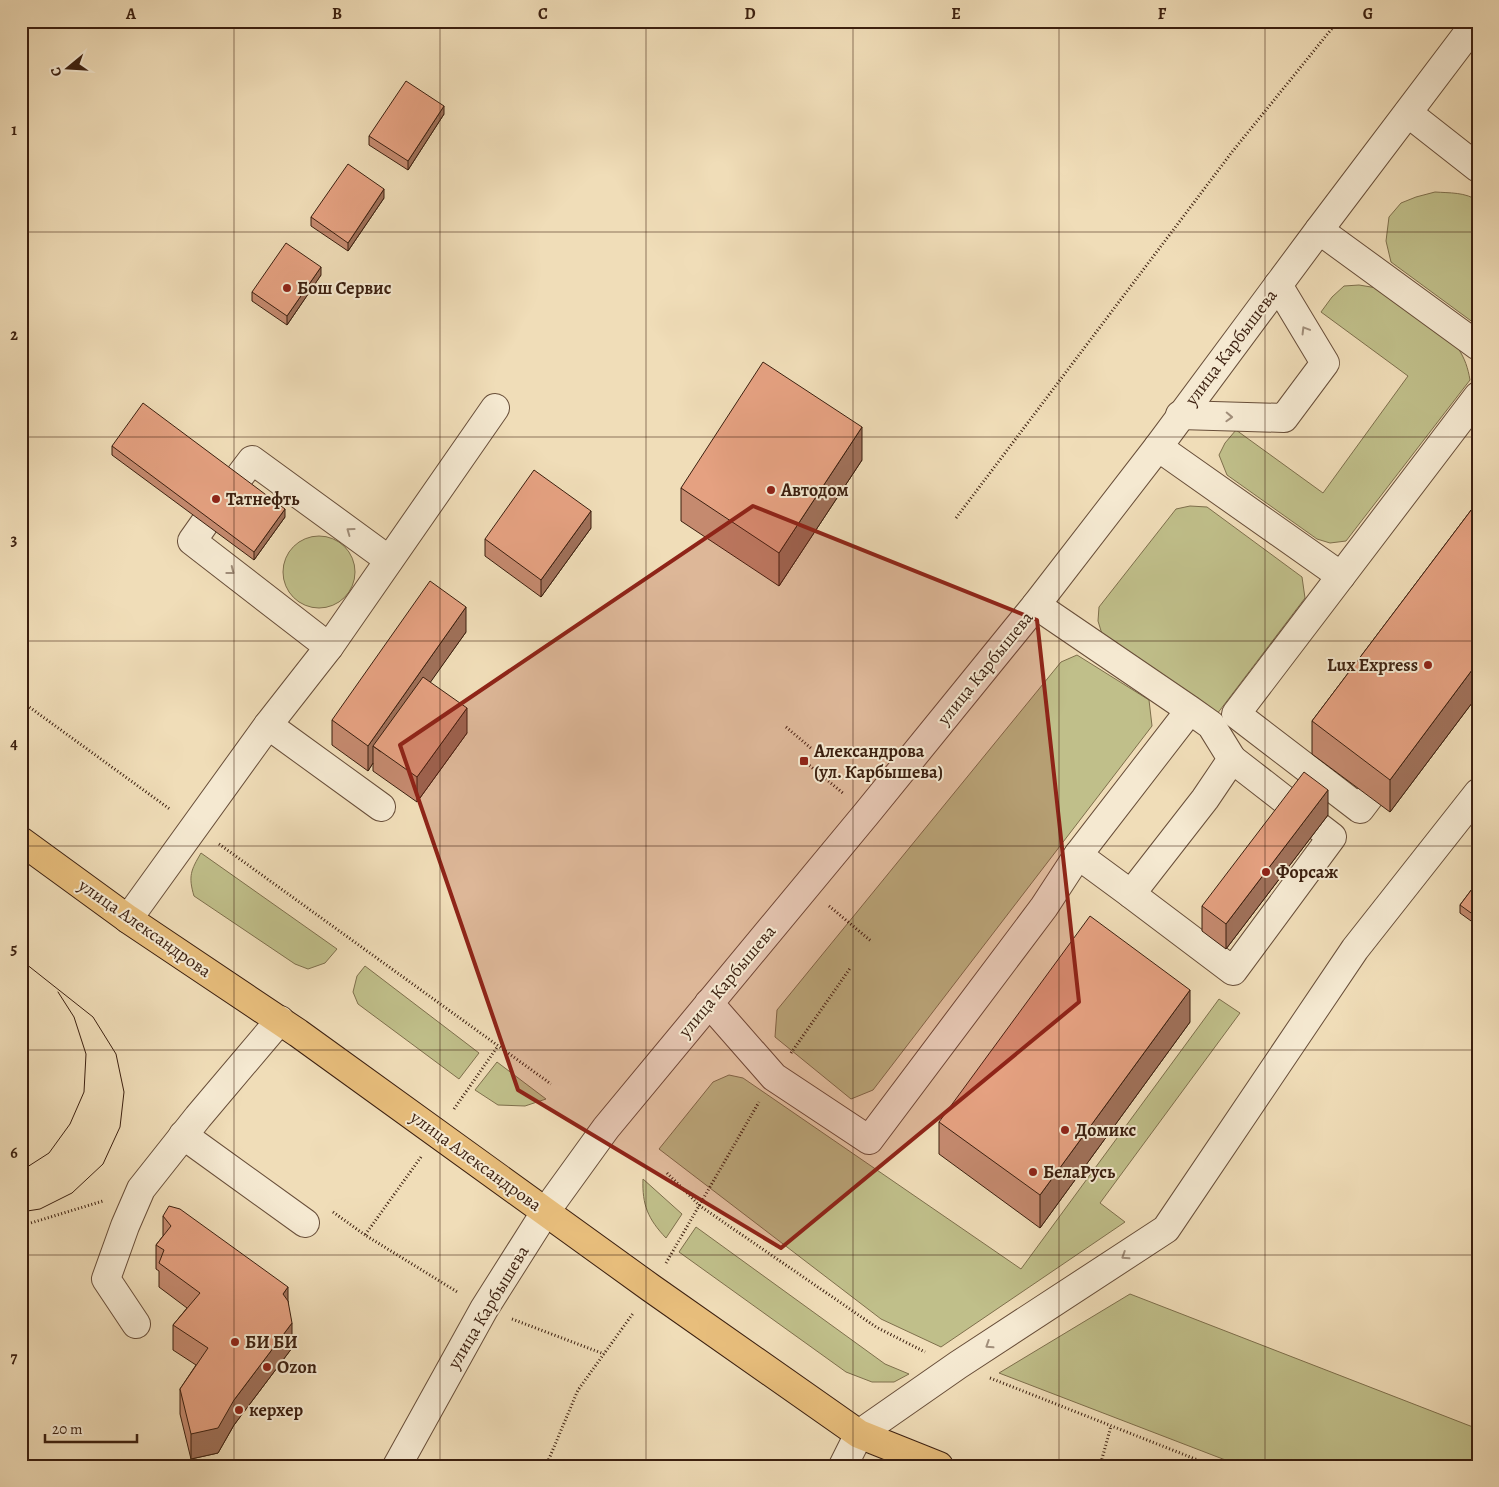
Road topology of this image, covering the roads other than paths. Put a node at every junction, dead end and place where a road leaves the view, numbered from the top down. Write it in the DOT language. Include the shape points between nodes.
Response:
graph roads {
  1 [pos="1477,21"];
  2 [pos="1408,113"];
  3 [pos="1478,168"];
  4 [pos="1318,230"];
  5 [pos="1278,285"];
  6 [pos="1478,346"];
  7 [pos="1478,396"];
  8 [pos="495,408"];
  9 [pos="1180,415"];
  10 [pos="1158,446"];
  11 [pos="236,481"];
  12 [pos="204,524"];
  13 [pos="389,560"];
  14 [pos="1341,576"];
  15 [pos="1036,605"];
  16 [pos="329,647"];
  17 [pos="1190,710"];
  18 [pos="268,725"];
  19 [pos="1404,750"];
  20 [pos="1232,759"];
  21 [pos="1478,793"];
  22 [pos="381,807"];
  23 [pos="1295,808"];
  24 [pos="1319,827"];
  25 [pos="21,840"];
  26 [pos="1078,855"];
  27 [pos="1131,894"];
  28 [pos="128,919"];
  29 [pos="709,1003"];
  30 [pos="280,1020"];
  31 [pos="183,1135"];
  32 [pos="546,1211"];
  33 [pos="305,1222"];
  34 [pos="136,1324"];
  35 [pos="858,1434"];
  36 [pos="397,1466"];
  37 [pos="843,1466"];
  38 [pos="939,1466"];
  1 -- 2 [label="street, улица Карбышева"];
  2 -- 3 [label="street"];
  2 -- 4 [label="street, улица Карбышева"];
  4 -- 5 [label="street, улица Карбышева"];
  4 -- 6 [label="street"];
  5 -- 9 [label="street, улица Карбышева"];
  9 -- 5 [label="street, one-way" via="1284,418 1325,363"];
  7 -- 14 [label="street"];
  8 -- 13 [label="street"];
  9 -- 10 [label="street, улица Карбышева"];
  10 -- 14 [label="street"];
  10 -- 15 [label="street, улица Карбышева"];
  13 -- 11 [label="street, one-way" via="252,460"];
  12 -- 16 [label="street, one-way" via="192,541"];
  13 -- 16 [label="street"];
  14 -- 19 [label="street" via="1236,714 1360,809"];
  15 -- 17 [label="street"];
  15 -- 29 [label="street, улица Карбышева"];
  16 -- 18 [label="street"];
  17 -- 20 [label="street" via="1211,725"];
  17 -- 26 [label="street"];
  18 -- 22 [label="street"];
  18 -- 28 [label="street"];
  20 -- 23 [label="street"];
  20 -- 27 [label="street"];
  21 -- 35 [label="street, one-way" via="1355,949 1166,1230"];
  24 -- 27 [label="street" via="1332,837 1232,971"];
  25 -- 28 [label="main road, улица Александрова"];
  26 -- 27 [label="street"];
  26 -- 29 [label="street" via="1044,908 869,1140 774,1077"];
  28 -- 30 [label="main road, улица Александрова"];
  29 -- 32 [label="street, улица Карбышева" via="606,1128"];
  30 -- 31 [label="street"];
  30 -- 32 [label="main road, улица Александрова"];
  31 -- 33 [label="street"];
  31 -- 34 [label="street" via="141,1189 106,1279"];
  32 -- 35 [label="main road, улица Александрова"];
  32 -- 36 [label="street, улица Карбышева" via="484,1309"];
  35 -- 37 [label="street"];
  35 -- 38 [label="main road, улица Александрова"];
}
